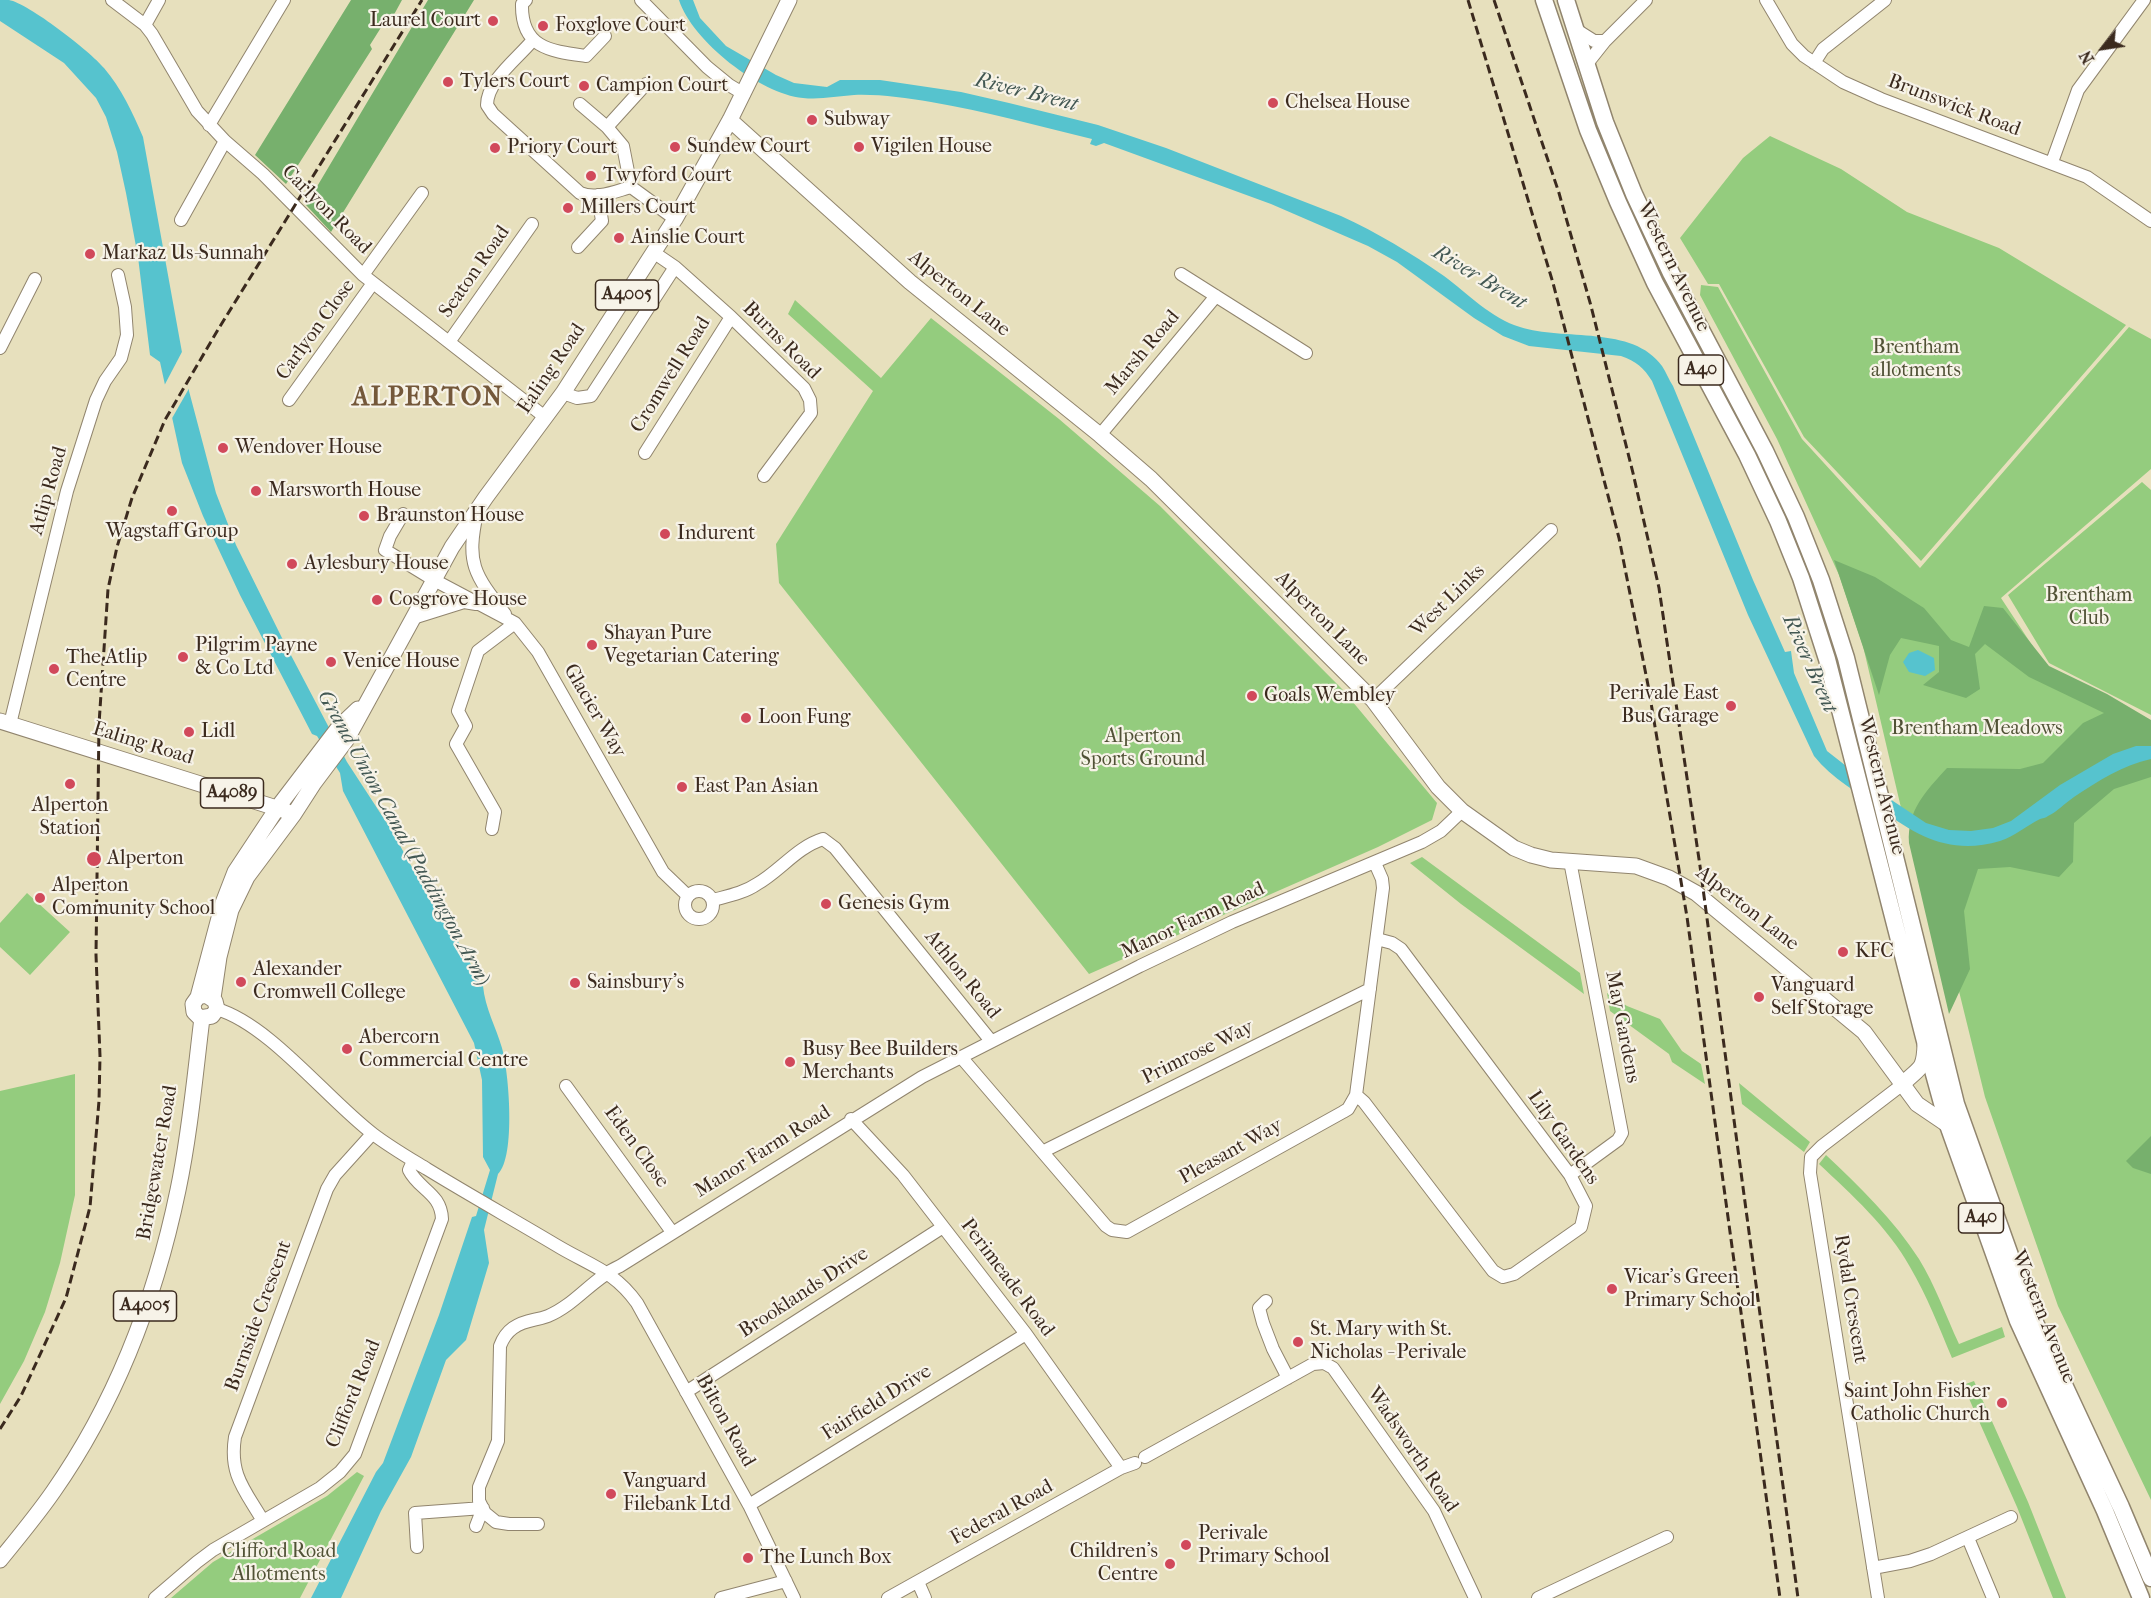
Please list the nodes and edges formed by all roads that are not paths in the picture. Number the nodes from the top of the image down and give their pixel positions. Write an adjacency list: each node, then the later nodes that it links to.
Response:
1 (112, 0): 13 (street, Carlyon Road)
2 (159, 0): 13 (street)
3 (284, 0): 24 (street)
4 (526, 0): 16 (street)
5 (641, 0): 21 (street)
6 (1566, 0): 14 (highway, Western Avenue / A40)
7 (1646, 0): 17 (street)
8 (1766, 0): 18 (street, Brunswick Road)
9 (1885, 0): 18 (street)
10 (2144, 0): 27 (street)
11 (1544, 1): 77 (highway, Western Avenue / A40)
12 (787, 2): 21 (main road, Ealing Road / A4005)
13 (145, 25): 24 (street, Carlyon Road)
14 (1575, 29): 17 (street); 19 (highway, Western Avenue / A40)
15 (605, 36): 16 (street)
16 (532, 40): 30 (street)
17 (1605, 41): 19 (street)
18 (1815, 63): 27 (street, Brunswick Road)
19 (1586, 65): 108 (highway, Western Avenue / A40)
20 (646, 84): 25 (street)
21 (746, 87): 23 (main road, Ealing Road / A4005)
22 (580, 104): 25 (street)
23 (730, 120): 31 (main road, Ealing Road / A4005); 50 (main road, Alperton Lane)
24 (209, 125): 26 (street, Carlyon Road)
25 (607, 127): 28 (street)
26 (225, 141): 32 (street); 41 (street, Carlyon Road)
27 (2052, 162): 33 (street, Brunswick Road)
28 (632, 188): 30 (street); 31 (street)
29 (422, 193): 41 (street, Carlyon Close)
30 (598, 195): 35 (street)
31 (675, 219): 36 (main road, Ealing Road / A4005)
32 (181, 220)
33 (2151, 221)
34 (532, 224): 44 (street, Seaton Road)
35 (578, 247)
36 (653, 252): 37 (street, Burns Road); 47 (main road, Ealing Road / A4005)
37 (675, 267): 43 (street, Burns Road); 47 (street)
38 (118, 274): 61 (street, Atlip Road)
39 (1181, 274): 42 (street)
40 (35, 279): 45 (street)
41 (368, 279): 44 (street, Carlyon Road); 48 (street, Carlyon Close)
42 (1216, 296): 46 (street); 50 (street, Marsh Road)
43 (731, 317): 51 (street, Cromwell Road); 52 (street, Burns Road)
44 (449, 342): 49 (street, Carlyon Road)
45 (0, 348)
46 (1306, 353)
47 (563, 393): 49 (main road, Ealing Road / A4005)
48 (289, 400)
49 (545, 417): 53 (main road, Ealing Road / A4005)
50 (1100, 435): 60 (main road, Alperton Lane)
51 (645, 453)
52 (764, 476)
53 (478, 509): 56 (main road, Ealing Road / A4005); 59 (street)
54 (403, 514): 56 (street, Glacier Way)
55 (1551, 530): 60 (street, West Links)
56 (434, 580): 57 (street, Glacier Way); 58 (main road, Ealing Road / A4005)
57 (483, 605): 58 (street); 59 (street, Glacier Way)
58 (413, 618): 62 (main road, Ealing Road / A4005)
59 (512, 621): 67 (street); 70 (street, Glacier Way)
60 (1372, 700): 65 (main road, Alperton Lane)
61 (5, 722): 64 (main road, Ealing Road / A4089)
62 (325, 759): 63 (main road, Ealing Road / A4005); 64 (main road, Ealing Road / A4005)
63 (314, 783): 64 (main road); 66 (main road, Ealing Road / A4005)
64 (278, 807): 66 (main road, A4089); 74 (main road, A4005)
65 (1461, 811): 68 (main road, Alperton Lane); 69 (street, Manor Farm Road)
66 (294, 814): 74 (main road, A4005)
67 (492, 829)
68 (1570, 861): 79 (main road, Alperton Lane); 87 (street, May Gardens)
69 (1375, 863): 72 (street); 76 (street, Manor Farm Road)
70 (688, 896): 71 (street); 71 (street)
71 (713, 900): 76 (street, Athlon Road)
72 (1377, 939): 73 (street); 87 (street, Lily Gardens)
73 (1370, 989): 81 (street); 85 (street, Primrose Way)
74 (209, 1001): 75 (main road); 75 (main road, Bridgewater Road); 84 (street)
75 (202, 1018): 106 (main road, Bridgewater Road / A4005)
76 (991, 1041): 78 (street, Manor Farm Road)
77 (1926, 1045): 79 (main road); 83 (highway, Western Avenue / A40)
78 (961, 1057): 82 (street, Manor Farm Road); 85 (street, Pleasant Way)
79 (1903, 1084): 83 (main road, Alperton Lane); 107 (street, Rydal Crescent)
80 (566, 1086): 89 (street, Eden Close)
81 (1356, 1095): 85 (street, Pleasant Way); 87 (street, Lily Gardens)
82 (851, 1119): 88 (street, Perimeade Road); 89 (street, Manor Farm Road)
83 (1948, 1125): 120 (highway, Western Avenue / A40)
84 (372, 1134): 86 (street); 100 (street, Burnside Crescent)
85 (1044, 1151)
86 (413, 1161): 90 (street); 100 (street, Clifford Road)
87 (1570, 1175)
88 (943, 1227): 92 (street, Perimeade Road); 95 (street, Brooklands Drive)
89 (672, 1232): 90 (street, Manor Farm Road)
90 (607, 1272): 95 (street, Bilton Road); 98 (street, Manor Farm Road)
91 (1266, 1301): 94 (street)
92 (1026, 1334): 96 (street, Perimeade Road); 97 (street, Fairfield Drive)
93 (1324, 1363): 94 (street, Federal Road); 116 (street, Wadsworth Road)
94 (1288, 1378): 96 (street, Federal Road)
95 (686, 1392): 97 (street, Bilton Road)
96 (1121, 1468): 110 (street, Federal Road)
97 (750, 1505): 109 (street, Bilton Road)
98 (483, 1508): 101 (street); 102 (street); 105 (street)
99 (2011, 1517): 104 (street)
100 (263, 1521): 111 (street, Clifford Road)
101 (538, 1524)
102 (476, 1526)
103 (1667, 1536): 117 (street)
104 (1968, 1538): 107 (street); 119 (street)
105 (417, 1547)
106 (0, 1560)
107 (1873, 1568): 118 (street, Rydal Crescent)
108 (2151, 1578)
109 (786, 1581): 112 (street); 113 (street, Bilton Road)
110 (918, 1582): 114 (street, Federal Road); 115 (street)
111 (155, 1598)
112 (721, 1598)
113 (794, 1598)
114 (888, 1598)
115 (925, 1598)
116 (1475, 1598)
117 (1538, 1598)
118 (1878, 1598)
119 (1993, 1598)
120 (2141, 1598)

